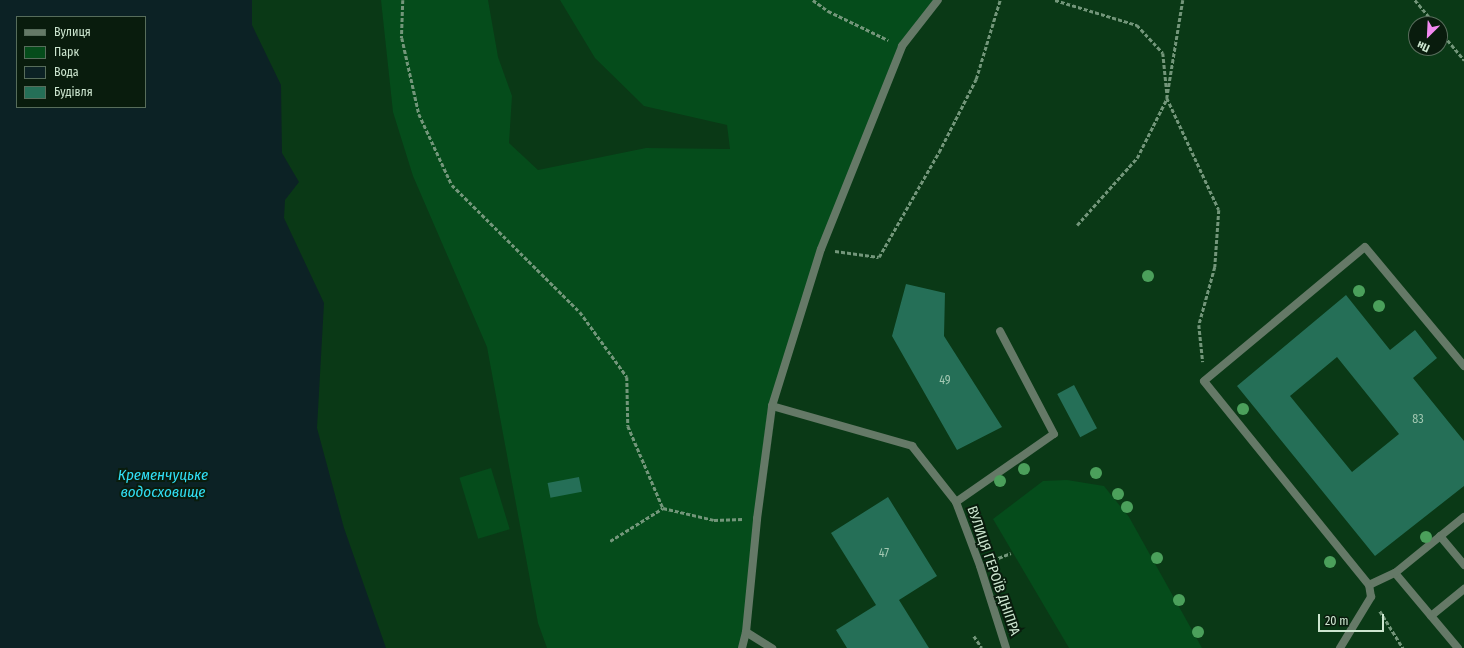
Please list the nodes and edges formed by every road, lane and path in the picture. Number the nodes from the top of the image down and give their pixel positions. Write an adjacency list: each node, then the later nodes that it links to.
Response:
1 (403, 0): 20 (path)
2 (813, 0): 10 (path)
3 (938, 0): 10 (street)
4 (1000, 0): 14 (path)
5 (1055, 0): 12 (path)
6 (1183, 0): 12 (path)
7 (1415, 0): 8 (path)
8 (1428, 16)
9 (1448, 41): 11 (path)
10 (902, 46): 14 (street)
11 (1464, 60)
12 (1167, 98): 13 (path); 17 (path)
13 (1077, 225)
14 (821, 248): 18 (street)
15 (1000, 331): 19 (street)
16 (1464, 366): 17 (street)
17 (1204, 381): 27 (street)
18 (772, 406): 19 (street, ВУЛИЦЯ ГЕРОЇВ ДНІПРА); 22 (street)
19 (956, 502): 36 (street, ВУЛИЦЯ ГЕРОЇВ ДНІПРА)
20 (663, 508): 22 (path); 24 (path)
21 (1464, 517): 23 (street)
22 (757, 519): 31 (street)
23 (1440, 536): 25 (street); 26 (street)
24 (610, 541)
25 (1464, 566)
26 (1395, 573): 27 (street); 30 (street)
27 (1369, 585): 29 (street)
28 (1464, 589): 30 (street)
29 (1371, 597): 37 (street); 38 (path)
30 (1431, 616): 39 (street)
31 (746, 632): 33 (street); 34 (street)
32 (974, 636): 35 (path)
33 (742, 648)
34 (772, 648)
35 (982, 648)
36 (1006, 648)
37 (1340, 648)
38 (1403, 648)
39 (1458, 648)

